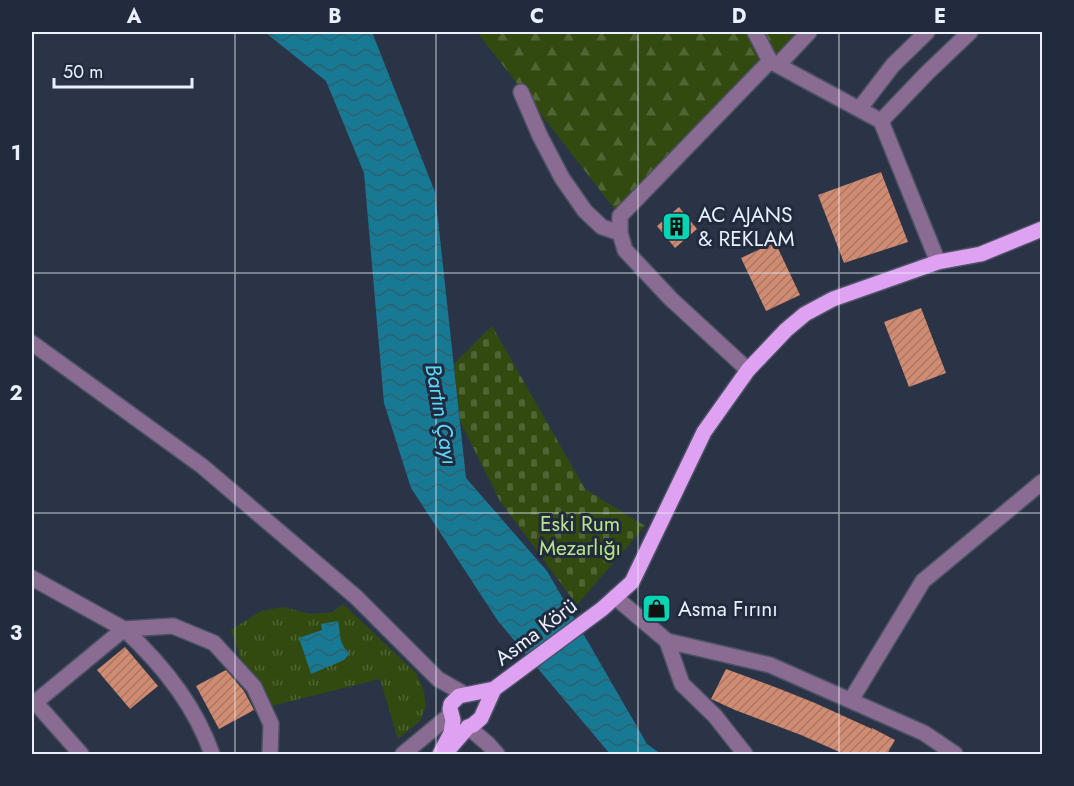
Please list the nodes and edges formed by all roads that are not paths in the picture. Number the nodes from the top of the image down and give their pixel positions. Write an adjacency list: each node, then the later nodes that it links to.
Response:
1 (755, 32): 5 (street)
2 (809, 32): 5 (street)
3 (927, 32): 7 (street)
4 (970, 32): 8 (street)
5 (774, 63): 7 (street); 10 (street)
6 (521, 92): 10 (street)
7 (860, 108): 8 (street)
8 (881, 121): 11 (street)
9 (1042, 229): 11 (main road, Asma Körü)
10 (620, 233): 13 (street)
11 (938, 262): 13 (main road, Asma Körü)
12 (32, 344): 19 (street)
13 (748, 370): 16 (main road, Asma Körü)
14 (1042, 482): 22 (street)
15 (32, 578): 17 (street)
16 (615, 597): 18 (street); 20 (main road, Asma Körü)
17 (124, 629): 23 (street); 28 (street); 29 (street)
18 (667, 641): 22 (street); 32 (street)
19 (438, 679): 21 (street); 24 (street)
20 (494, 689): 21 (main road); 25 (main road)
21 (467, 694): 24 (main road); 25 (main road)
22 (851, 700): 33 (street)
23 (33, 704): 27 (street)
24 (451, 715): 25 (main road); 30 (street); 31 (main road)
25 (477, 720): 26 (street); 31 (main road)
26 (492, 749)
27 (81, 754)
28 (212, 754)
29 (270, 754)
30 (404, 754)
31 (442, 754)
32 (745, 754)
33 (955, 754)

